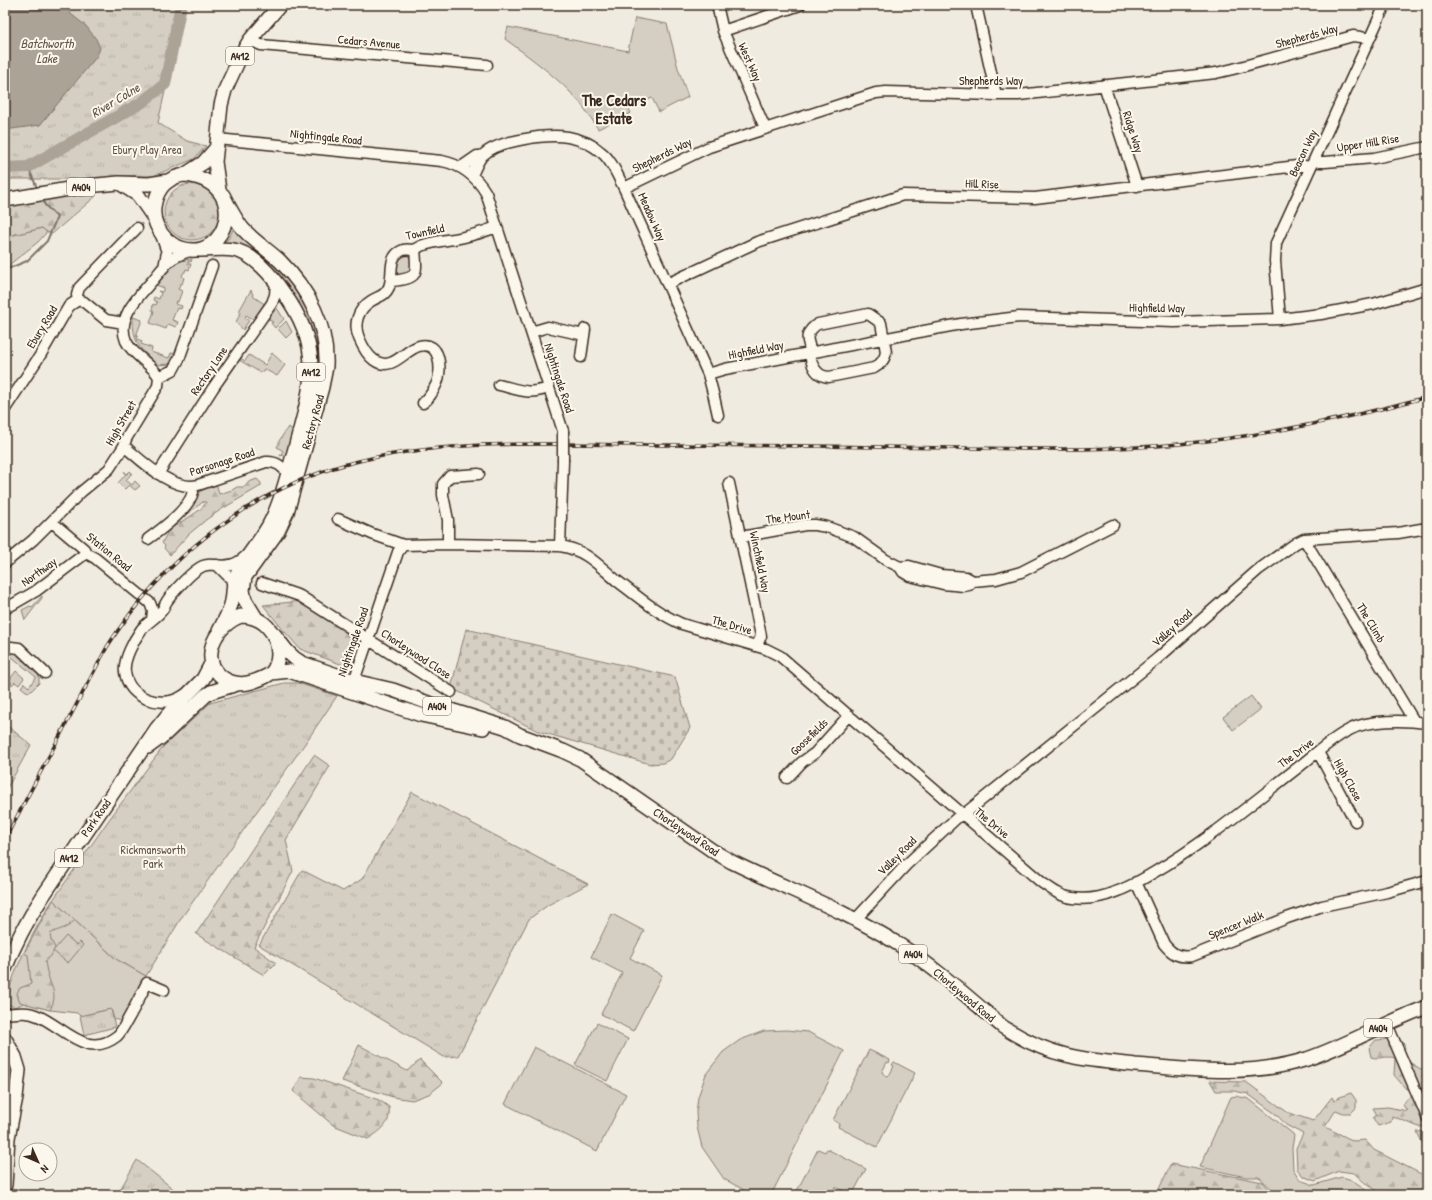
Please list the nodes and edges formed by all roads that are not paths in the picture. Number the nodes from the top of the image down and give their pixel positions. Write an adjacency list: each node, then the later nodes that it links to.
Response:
1 (280, 5): 7 (main road, A412)
2 (717, 5): 6 (street, West Way)
3 (800, 5): 6 (street)
4 (976, 5): 11 (street)
5 (1385, 5): 8 (street, Beacon Way)
6 (723, 31): 12 (street, West Way)
7 (250, 40): 9 (street, Cedars Avenue); 13 (main road, A412)
8 (1369, 40): 10 (street, Shepherds Way); 16 (street, Beacon Way)
9 (486, 65)
10 (1104, 85): 11 (street, Shepherds Way); 22 (street, Ridge Way)
11 (996, 95): 12 (street, Shepherds Way)
12 (765, 128): 23 (street, Shepherds Way)
13 (217, 143): 17 (street, Nightingale Road); 18 (main road); 24 (main road, A412)
14 (1427, 147): 16 (street, Upper Hill Rise)
15 (482, 156): 17 (street, Meadow Way); 19 (street); 23 (street, Meadow Way)
16 (1312, 164): 22 (street, Hill Rise); 38 (street, Beacon Way)
17 (461, 167): 19 (street, Nightingale Road)
18 (184, 175): 20 (main road); 24 (main road)
19 (472, 175): 27 (street, Nightingale Road)
20 (168, 181): 21 (main road, A404); 26 (main road)
21 (119, 183): 25 (main road, A404); 26 (main road)
22 (1137, 186): 35 (street, Hill Rise)
23 (624, 188): 35 (street, Meadow Way)
24 (221, 192): 30 (main road); 75 (main road, Rectory Road / A412)
25 (5, 200)
26 (157, 225): 30 (main road); 32 (street)
27 (497, 227): 29 (street, Townfield); 40 (street, Nightingale Road)
28 (136, 228): 37 (street, Ebury Road)
29 (415, 249): 33 (street, Townfield); 33 (street)
30 (196, 250): 32 (street); 34 (main road, Rectory Road / A412)
31 (212, 266): 45 (street)
32 (164, 267): 39 (street)
33 (392, 281): 48 (street)
34 (276, 282): 52 (main road, Rectory Road / A412); 53 (street, Rectory Lane)
35 (668, 284): 44 (street, Meadow Way)
36 (1427, 288): 38 (street, Highfield Way)
37 (78, 300): 39 (street); 49 (street, Ebury Road)
38 (1280, 319): 41 (street, Highfield Way)
39 (124, 324): 45 (street)
40 (531, 332): 43 (street); 47 (street, Nightingale Road)
41 (884, 338): 42 (street, Highfield Way); 42 (street); 42 (street)
42 (809, 353): 44 (street, Highfield Way)
43 (581, 357)
44 (708, 374): 50 (street, Meadow Way)
45 (159, 378): 51 (street, High Street)
46 (499, 385): 47 (street)
47 (550, 388): 66 (street, Nightingale Road, bridge)
48 (423, 403)
49 (5, 408)
50 (718, 415)
51 (124, 446): 53 (street, Parsonage Road); 58 (street, High Street)
52 (288, 473): 56 (street, Parsonage Road); 67 (main road, Rectory Road / A412)
53 (158, 474): 56 (street, Parsonage Road)
54 (479, 474): 64 (street)
55 (729, 483): 62 (street, Winchfield Way)
56 (190, 487): 61 (street)
57 (338, 519): 65 (street)
58 (52, 522): 68 (street, Station Road); 69 (street, High Street)
59 (1113, 525): 62 (street, The Mount)
60 (1427, 528): 63 (street, Valley Road)
61 (148, 538)
62 (741, 538): 79 (street, Winchfield Way)
63 (1304, 539): 89 (street, The Climb); 94 (street, Valley Road)
64 (448, 544): 65 (street); 66 (street)
65 (403, 545): 78 (street, Nightingale Road)
66 (560, 546): 79 (street, The Drive)
67 (254, 548): 70 (street); 72 (main road, Rectory Road / A412)
68 (86, 553): 73 (street, Northway); 74 (street, Station Road)
69 (5, 563)
70 (217, 565): 72 (street); 74 (street)
71 (262, 583): 78 (street, Chorleywood Close)
72 (233, 586): 76 (main road, Rectory Road / A412)
73 (5, 609)
74 (152, 618): 84 (street)
75 (256, 618): 76 (main road); 77 (main road)
76 (219, 631): 81 (main road)
77 (275, 635): 83 (main road); 86 (main road, A404)
78 (368, 638): 86 (street, Nightingale Road); 87 (street, Chorleywood Close)
79 (757, 646): 88 (street, The Drive)
80 (6, 649): 82 (street)
81 (212, 662): 84 (main road, Park Road / A412); 85 (main road)
82 (46, 673)
83 (271, 673): 85 (main road); 86 (main road, A404)
84 (198, 683): 91 (main road, Park Road / A412)
85 (236, 684): 91 (main road, Park Road / A412)
86 (352, 686): 98 (main road, Chorleywood Road / A404)
87 (451, 692)
88 (849, 715): 93 (street, Goosefields); 94 (street, The Drive)
89 (1414, 721): 90 (street, The Drive); 92 (street, The Drive)
90 (1427, 723)
91 (142, 751): 99 (main road, Park Road / A412)
92 (1318, 752): 95 (street, High Close); 97 (street, The Drive)
93 (787, 778)
94 (962, 814): 97 (street, The Drive); 98 (street, Valley Road)
95 (1355, 821)
96 (1427, 881): 97 (street, Spencer Walk)
97 (1136, 882)
98 (855, 920): 103 (main road, Chorleywood Road / A404)
99 (5, 969)
100 (164, 990): 102 (street)
101 (1427, 1007): 103 (main road, Chorleywood Road / A404)
102 (5, 1014)
103 (1387, 1024): 105 (street)
104 (5, 1039): 107 (main road)
105 (1423, 1098): 106 (street)
106 (1427, 1117)
107 (5, 1185)

